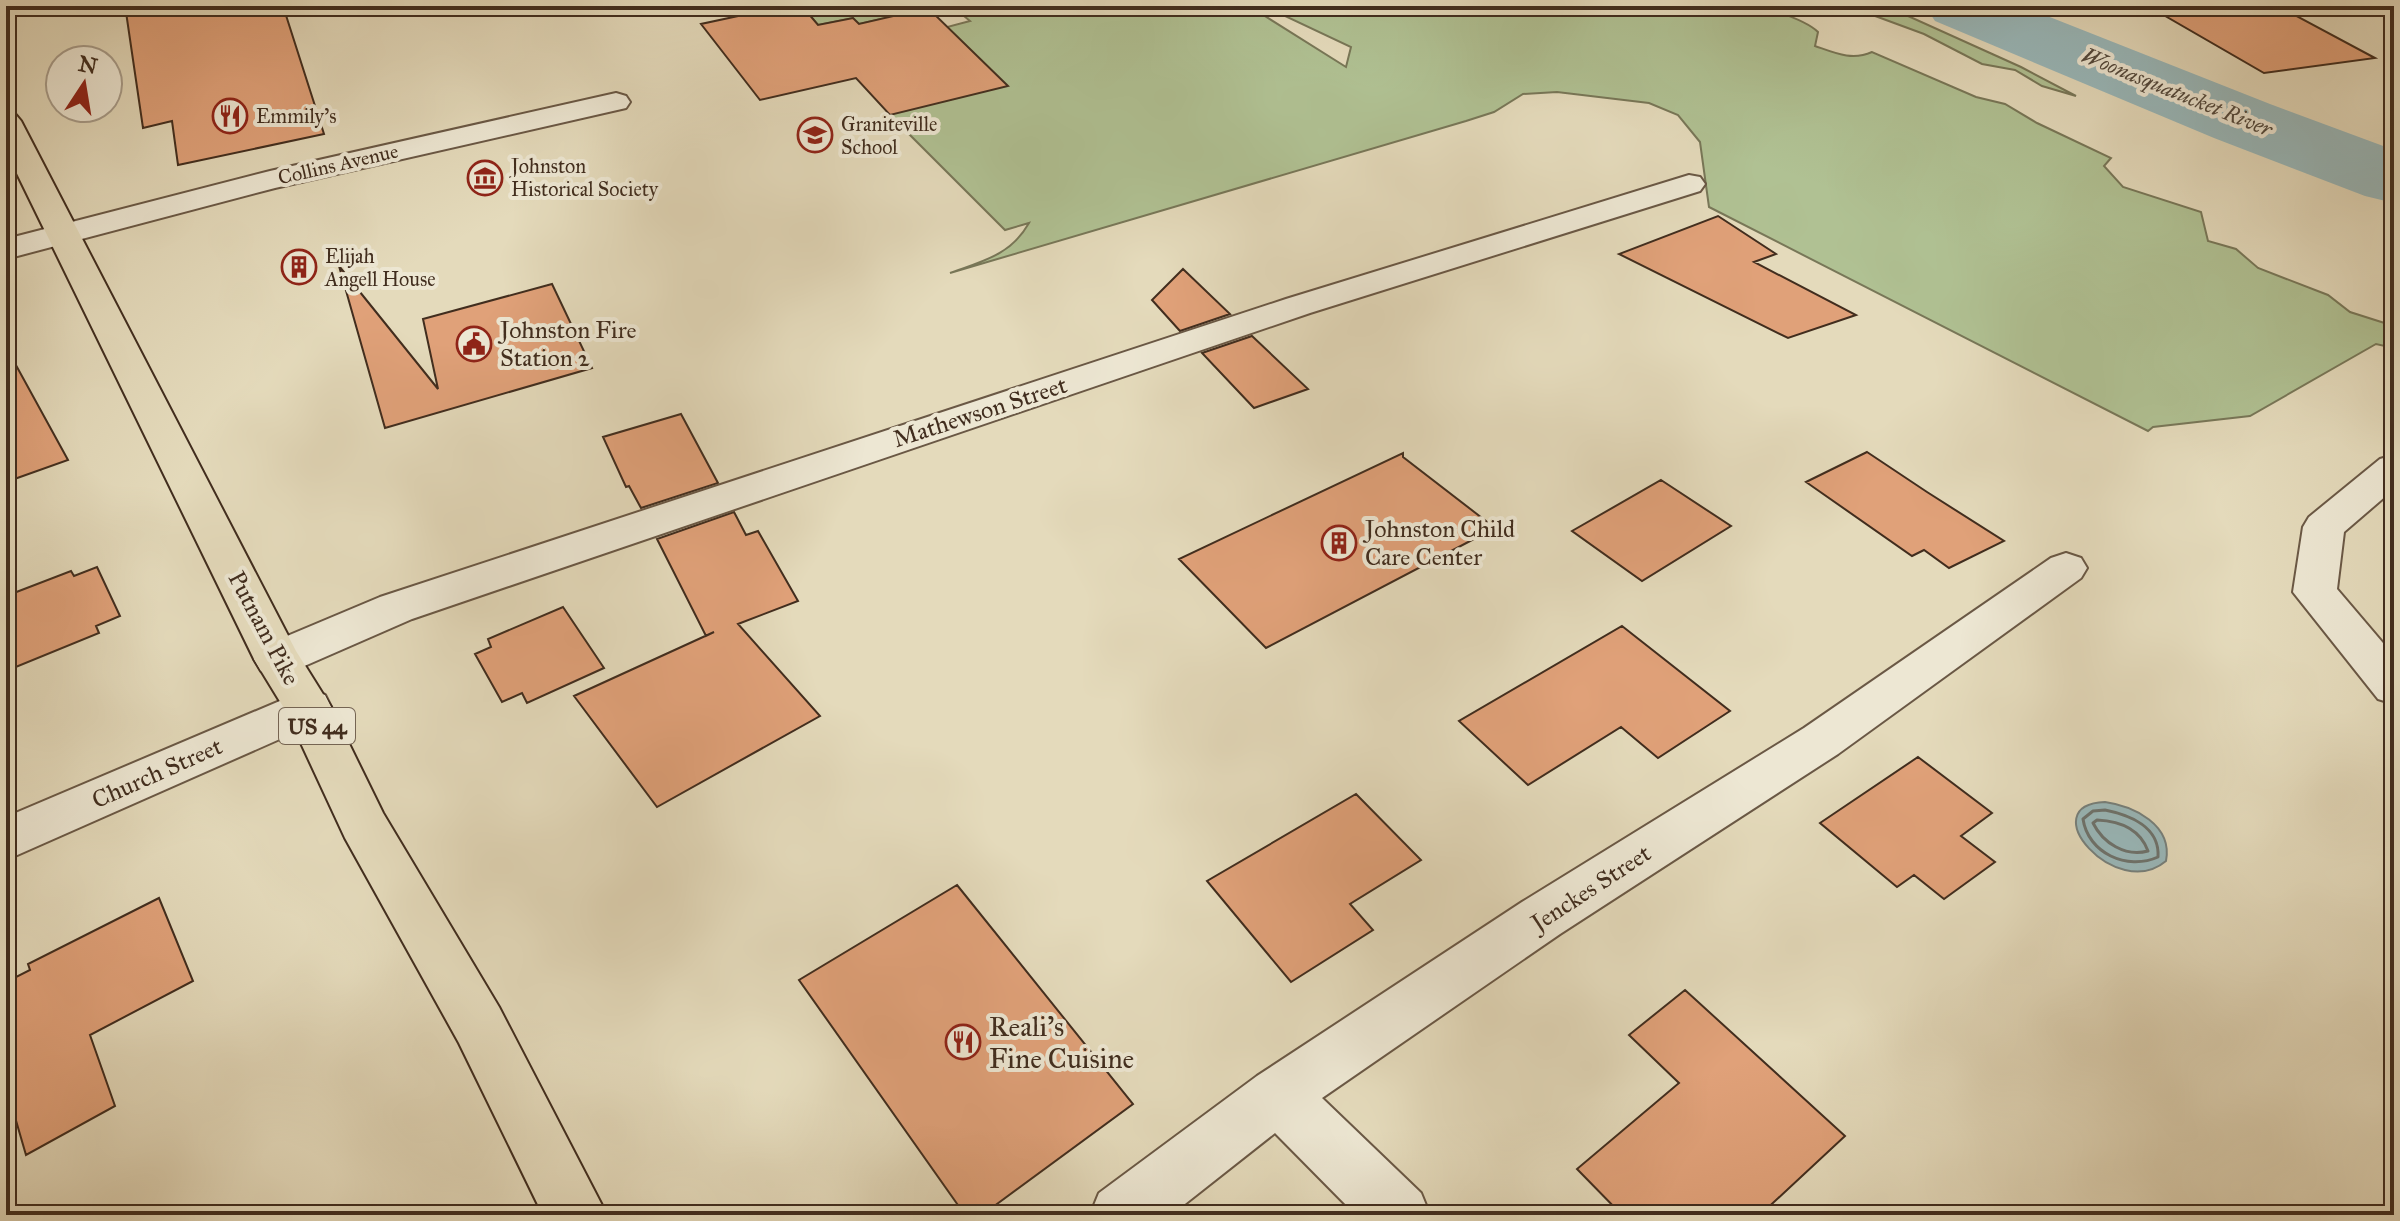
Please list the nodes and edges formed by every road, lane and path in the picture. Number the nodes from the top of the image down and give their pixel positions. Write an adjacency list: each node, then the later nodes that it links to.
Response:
1 (616, 102): 4 (street, Collins Avenue)
2 (6, 121): 4 (main road, Putnam Pike / US 44)
3 (1689, 184): 8 (street, Mathewson Street)
4 (63, 234): 5 (street, Collins Avenue); 8 (main road, Putnam Pike / US 44)
5 (6, 249)
6 (2394, 468): 9 (street)
7 (2066, 568): 12 (street, Jenckes Street)
8 (277, 659): 10 (main road, Putnam Pike / US 44)
9 (2394, 687)
10 (308, 707): 11 (street, Church Street); 13 (main road, Putnam Pike / US 44)
11 (6, 839)
12 (1278, 1095): 14 (street, Jenckes Street); 15 (street)
13 (576, 1215)
14 (1121, 1215)
15 (1399, 1215)

